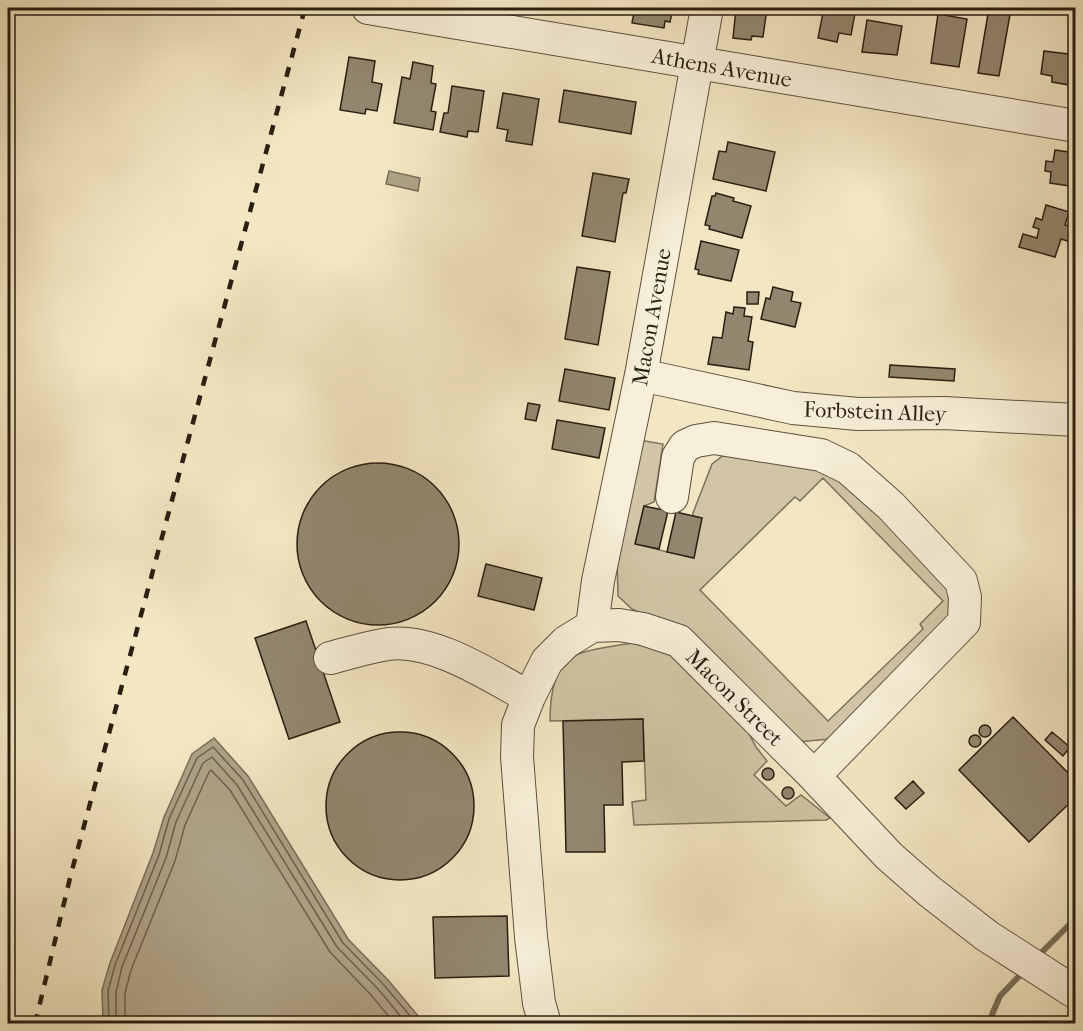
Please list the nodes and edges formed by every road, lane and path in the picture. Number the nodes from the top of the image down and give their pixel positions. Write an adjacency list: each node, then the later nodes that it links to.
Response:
1 (368, 8): 3 (street, Athens Avenue)
2 (707, 8): 3 (street, Macon Avenue)
3 (697, 63): 4 (street, Athens Avenue); 5 (street, Macon Avenue)
4 (1076, 126)
5 (641, 375): 6 (street, Forbstein Alley); 8 (street, Macon Avenue)
6 (1076, 420)
7 (672, 497): 11 (street)
8 (592, 626): 10 (street); 11 (street, Macon Street)
9 (330, 658): 10 (street)
10 (529, 697): 13 (street)
11 (814, 776): 12 (street, Macon Street)
12 (1076, 993)
13 (544, 1023)

